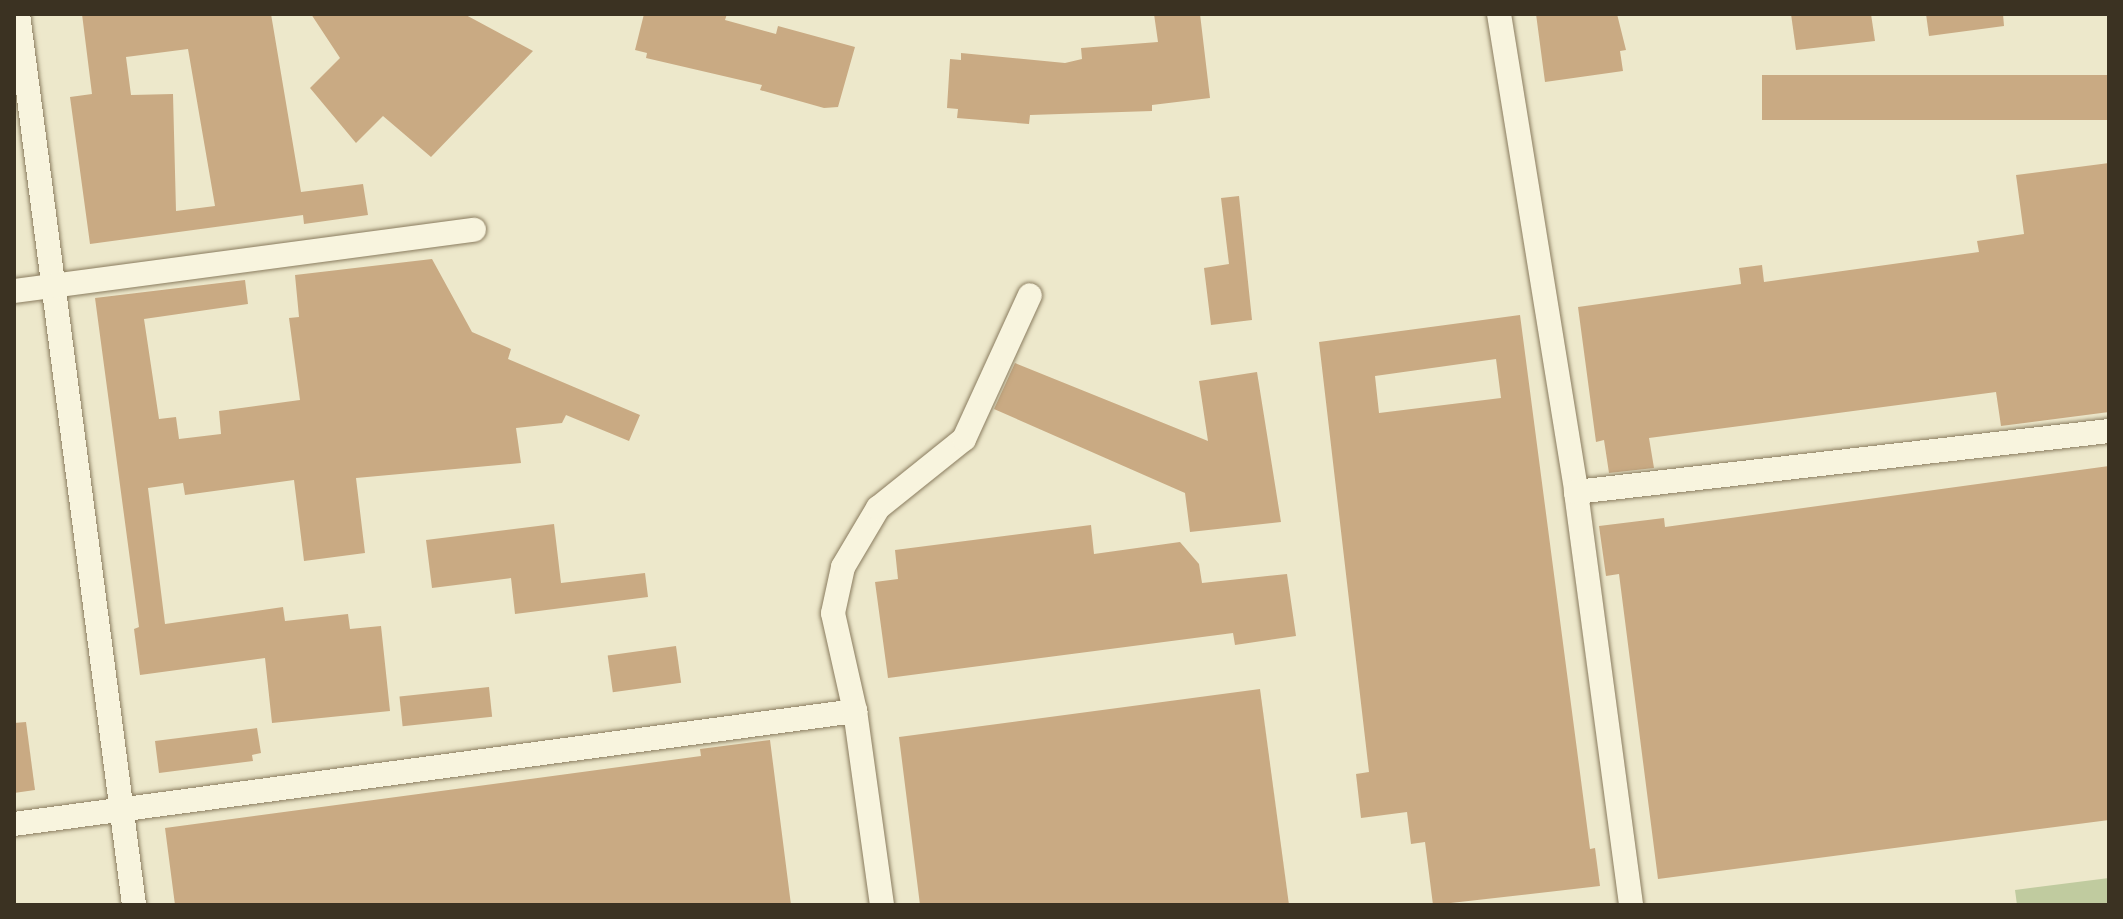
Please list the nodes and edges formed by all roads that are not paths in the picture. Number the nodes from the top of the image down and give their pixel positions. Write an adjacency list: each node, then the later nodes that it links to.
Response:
1 (18, 14): 4 (street)
2 (1499, 14): 8 (street)
3 (474, 230): 4 (street)
4 (53, 286): 5 (street); 10 (street)
5 (14, 291)
6 (1030, 295): 9 (street)
7 (2109, 431): 8 (street)
8 (1576, 492): 14 (street)
9 (855, 711): 10 (street); 13 (street)
10 (121, 810): 11 (street); 12 (street)
11 (14, 824)
12 (134, 905)
13 (882, 905)
14 (1631, 905)

